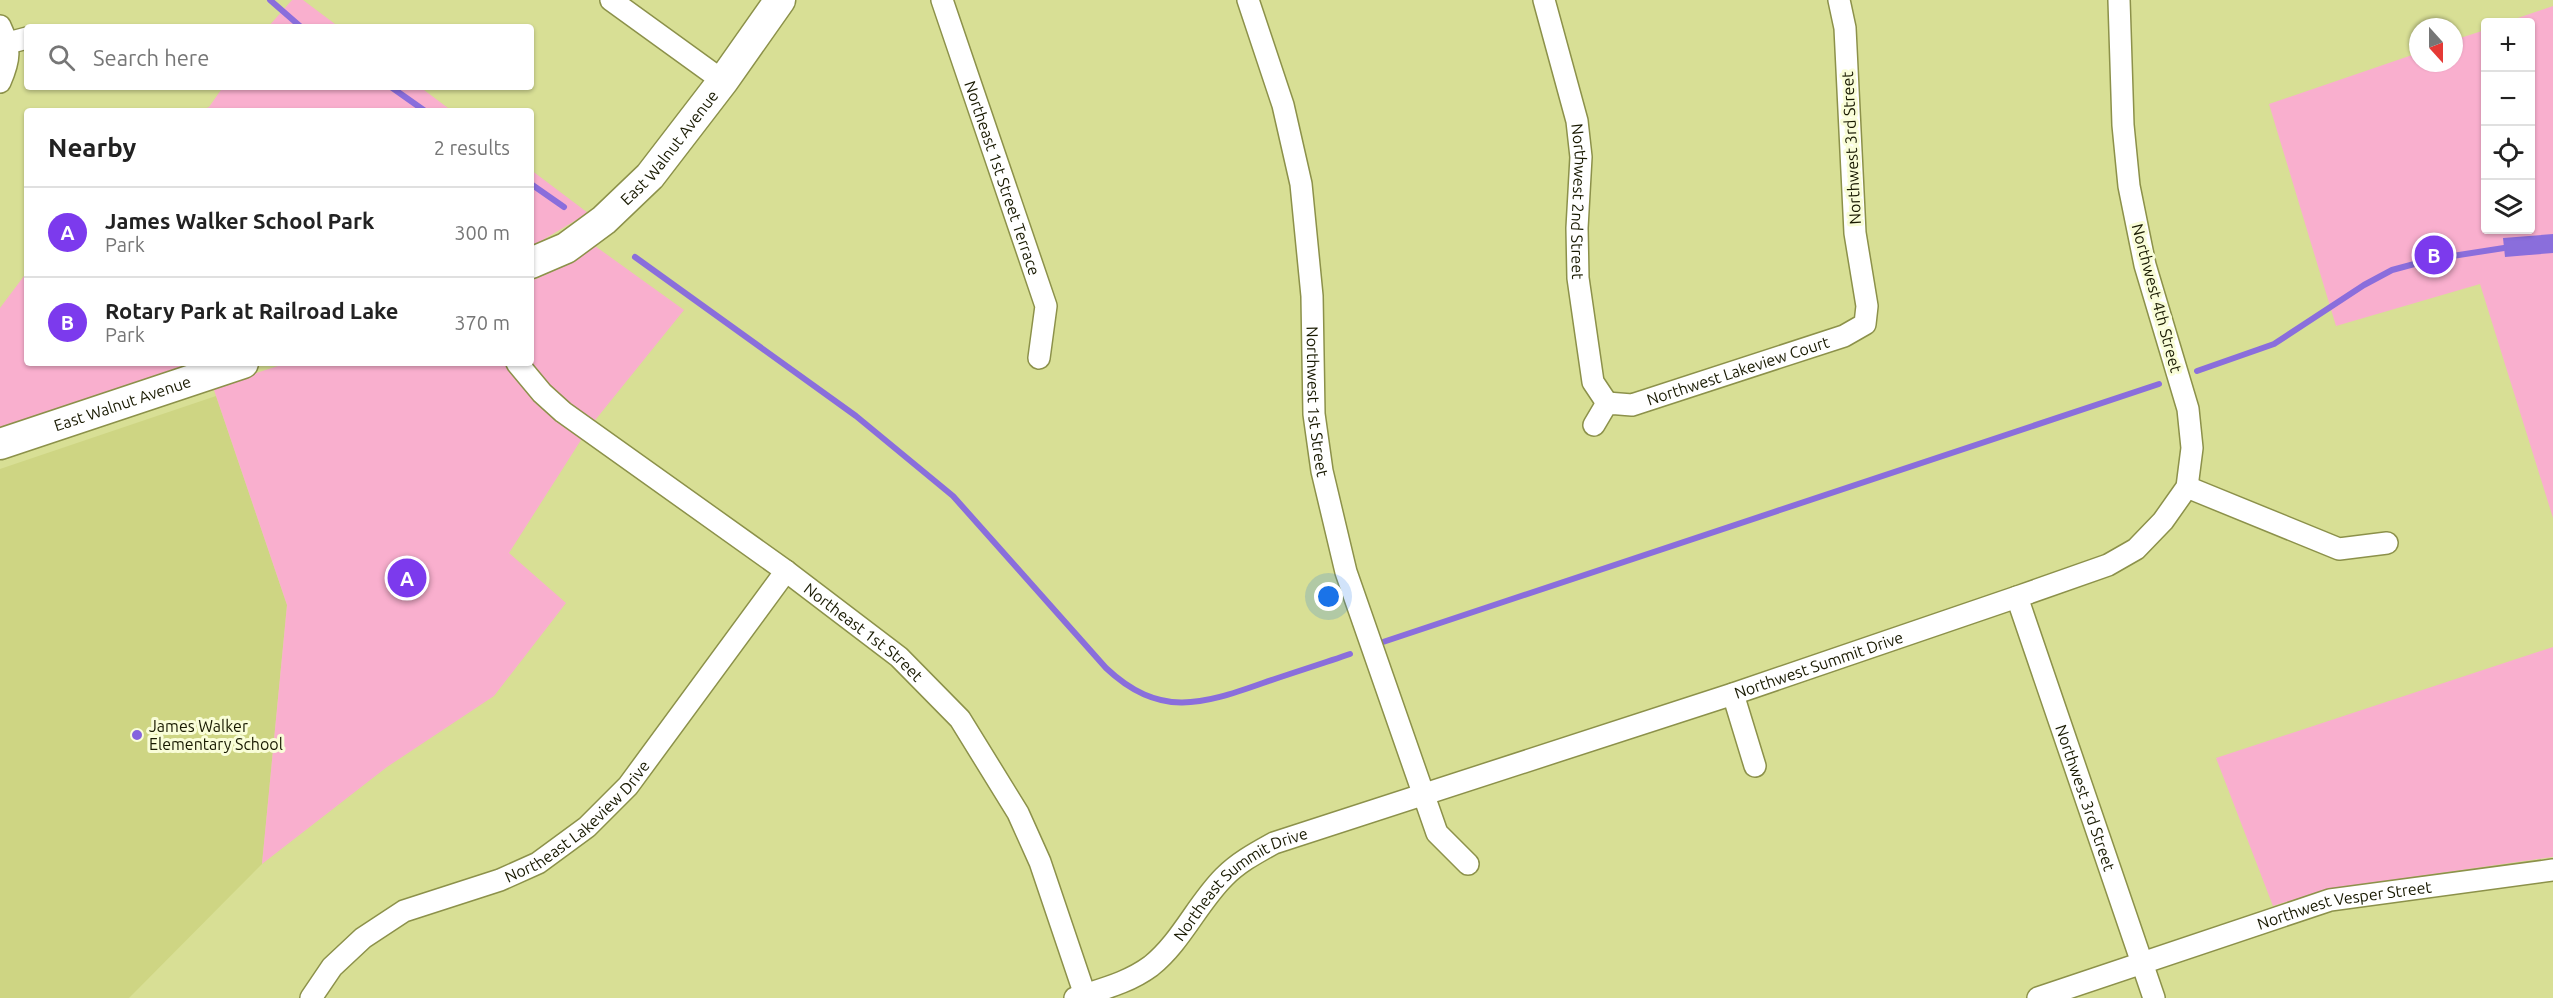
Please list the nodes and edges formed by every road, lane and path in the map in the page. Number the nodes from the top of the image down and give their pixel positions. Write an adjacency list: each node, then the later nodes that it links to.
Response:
1 (611, 0): 9 (street)
2 (780, 0): 9 (street, East Walnut Avenue)
3 (942, 0): 13 (street, Northeast 1st Street Terrace)
4 (1248, 0): 25 (street, Northwest 1st Street)
5 (1544, 0): 16 (street, Northwest 2nd Street)
6 (1839, 0): 12 (street, Northwest 3rd Street)
7 (2119, 0): 19 (street, Northwest 4th Street)
8 (12, 36): 10 (street)
9 (723, 81): 11 (street, East Walnut Avenue)
10 (0, 82)
11 (534, 262)
12 (1865, 297): 16 (street, Northwest Lakeview Court)
13 (1039, 358)
14 (234, 366): 18 (street, East Walnut Avenue)
15 (520, 366): 21 (street, Northeast 1st Street)
16 (1607, 402): 17 (street)
17 (1594, 425)
18 (0, 444)
19 (2187, 486): 20 (street); 22 (street, Northwest Summit Drive)
20 (2387, 543)
21 (786, 572): 29 (street, Northeast 1st Street); 30 (street, Northeast Lakeview Drive)
22 (2017, 597): 23 (street, Northwest Summit Drive); 28 (street, Northwest 3rd Street)
23 (1733, 694): 24 (street); 25 (street, Northwest Summit Drive)
24 (1755, 766)
25 (1423, 795): 26 (street, Northwest 1st Street); 29 (street, Northeast Summit Drive)
26 (1468, 864)
27 (2553, 870): 28 (street, Northwest Vesper Street)
28 (2143, 963): 31 (street, Northwest Vesper Street); 32 (street, Northwest 3rd Street)
29 (1082, 997)
30 (311, 998)
31 (2038, 998)
32 (2154, 998)

